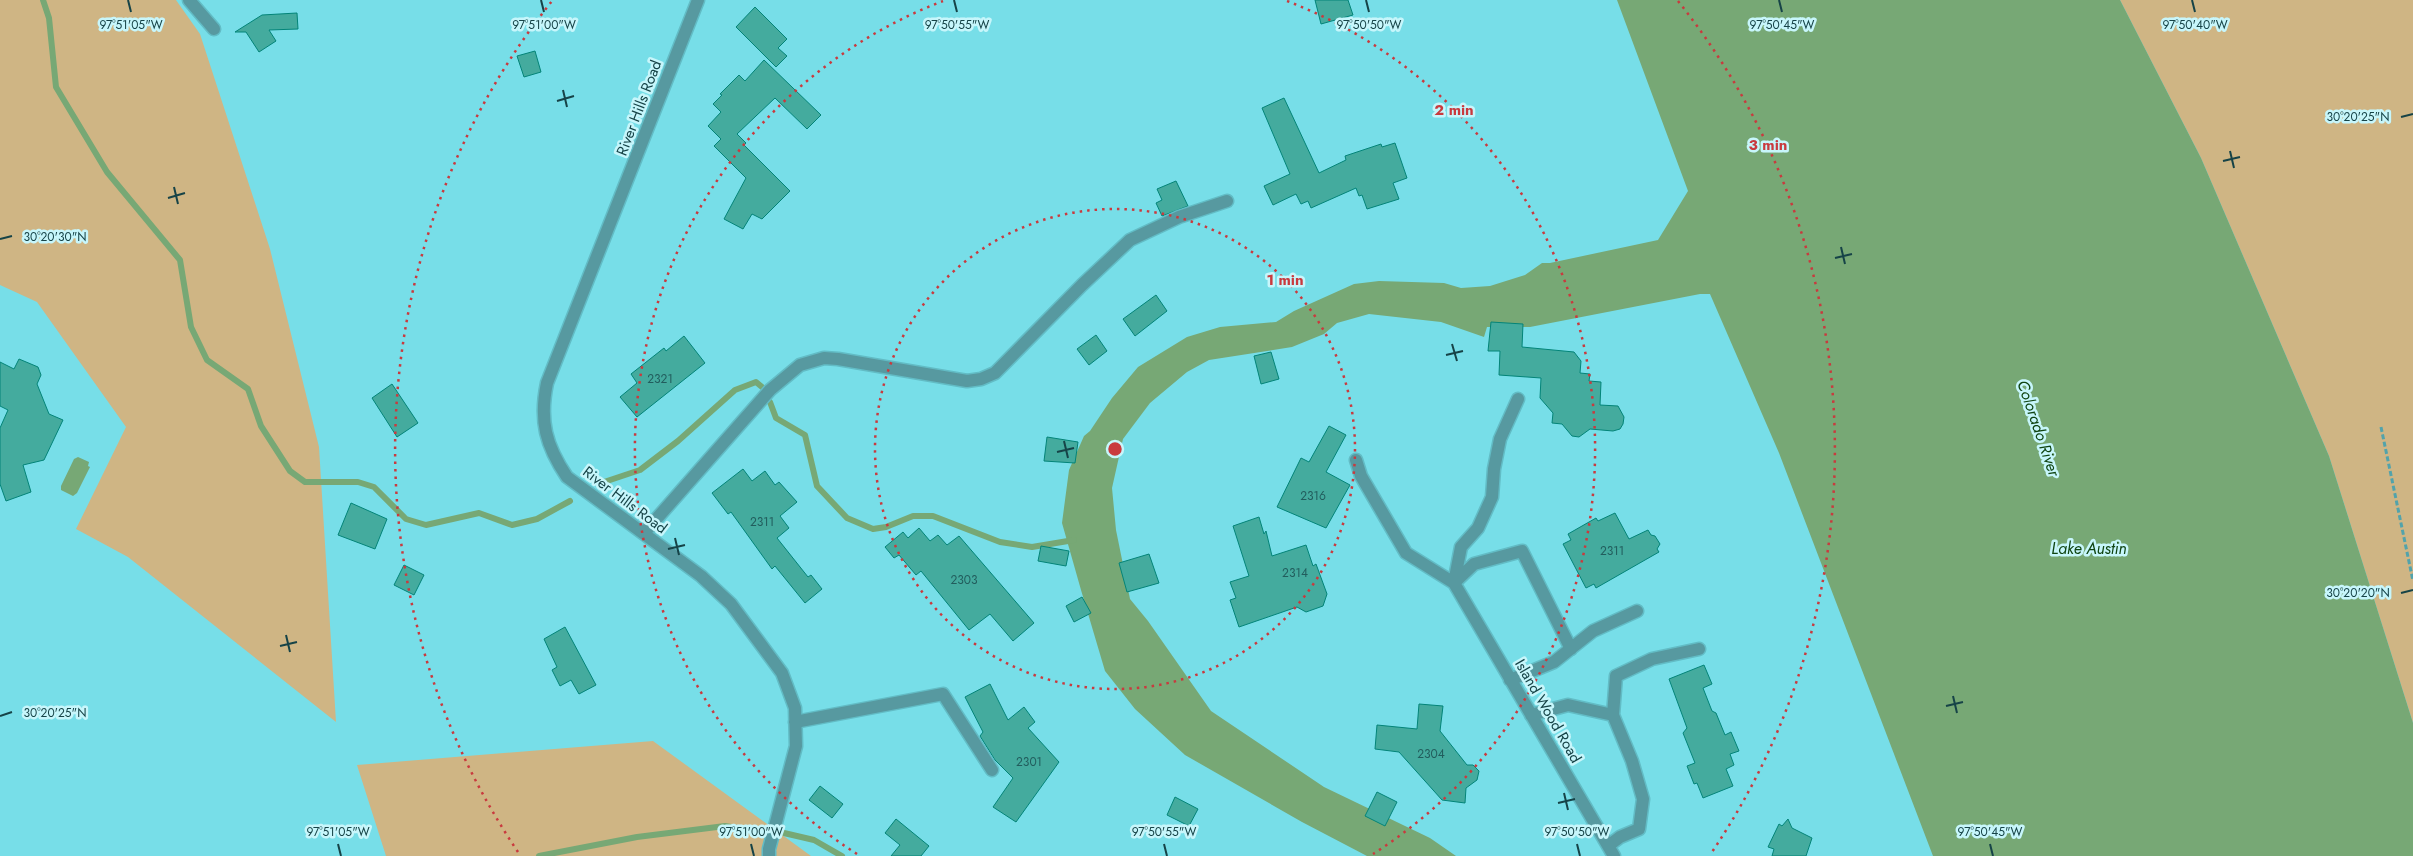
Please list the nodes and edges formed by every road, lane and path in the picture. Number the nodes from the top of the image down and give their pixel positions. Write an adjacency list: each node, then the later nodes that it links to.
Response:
1 (189, 0): 3 (street)
2 (698, 0): 8 (street, River Hills Road)
3 (214, 29)
4 (1227, 201): 8 (street)
5 (1518, 399): 10 (street)
6 (2381, 427): 9 (path)
7 (1356, 460): 10 (street)
8 (644, 533): 17 (street, River Hills Road)
9 (2413, 581)
10 (1454, 583): 12 (street); 14 (street, Island Wood Road)
11 (1637, 611): 12 (street)
12 (1571, 649): 14 (street)
13 (1699, 649): 15 (street)
14 (1510, 680): 16 (street, Island Wood Road)
15 (1613, 715): 16 (street); 19 (street)
16 (1532, 716): 19 (street, Island Wood Road)
17 (795, 722): 18 (street); 20 (street, River Hills Road)
18 (992, 770)
19 (1611, 851)
20 (769, 856)

